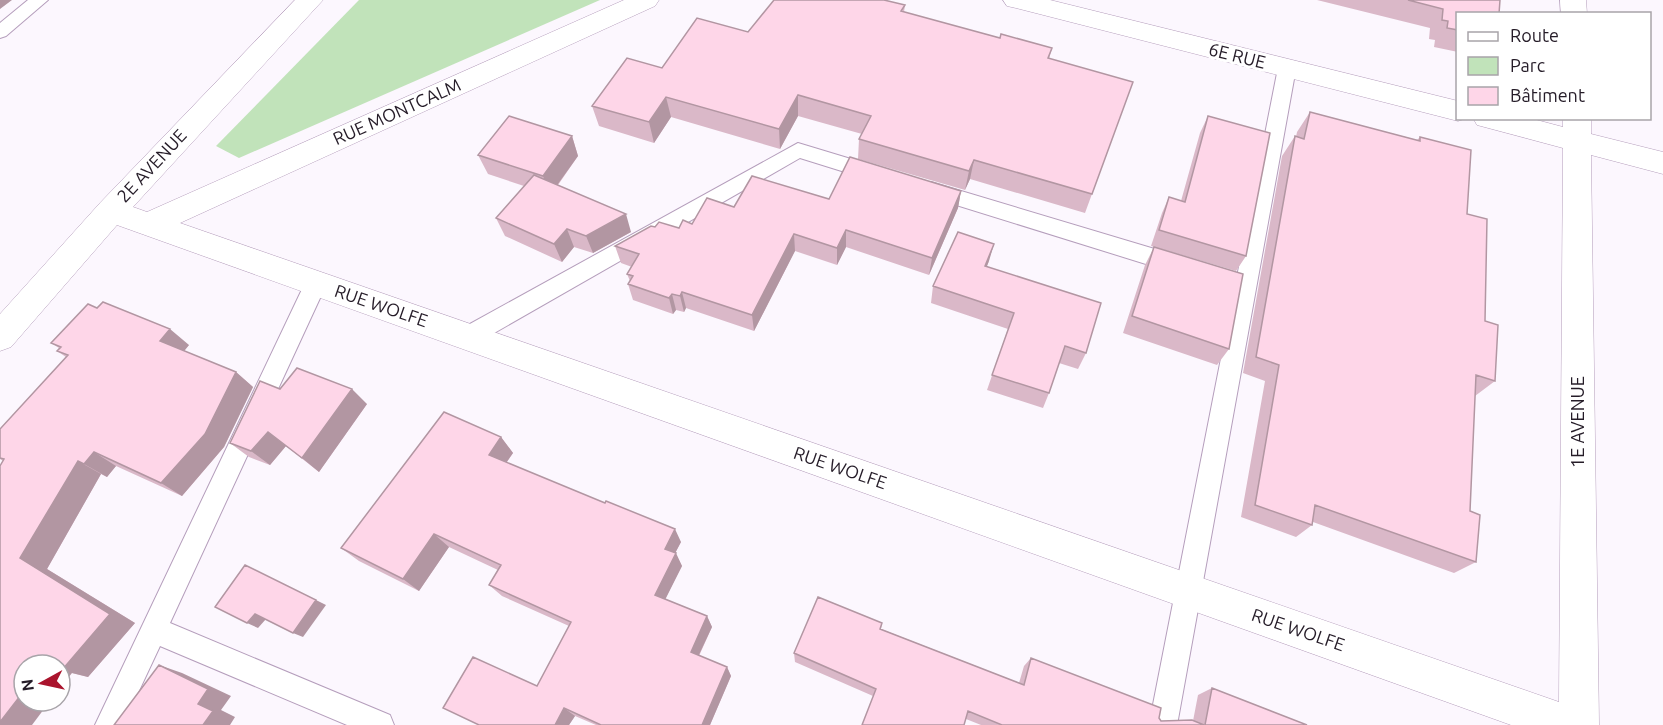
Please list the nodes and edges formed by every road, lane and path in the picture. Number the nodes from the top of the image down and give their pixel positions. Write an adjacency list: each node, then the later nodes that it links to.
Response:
1 (39, 0): 5 (lane)
2 (310, 0): 11 (street, 2E AVENUE)
3 (646, 0): 12 (street, RUE MONTCALM)
4 (1016, 0): 6 (street, 6E RUE)
5 (0, 32)
6 (1287, 68): 7 (street, 6E RUE); 16 (lane)
7 (1456, 110)
8 (1502, 120): 9 (street)
9 (1577, 130): 10 (street); 25 (street, 1E AVENUE)
10 (1663, 163)
11 (111, 211): 12 (street, RUE WOLFE); 17 (street, 2E AVENUE)
12 (149, 224): 15 (street, RUE WOLFE)
13 (1200, 271): 18 (lane)
14 (1223, 278): 16 (lane)
15 (316, 283): 18 (street, RUE WOLFE); 20 (lane)
16 (1246, 285): 19 (lane)
17 (0, 337)
18 (467, 337): 19 (street, RUE WOLFE)
19 (1188, 591): 23 (lane); 24 (street, RUE WOLFE)
20 (154, 630): 21 (lane); 22 (lane)
21 (109, 725)
22 (380, 725)
23 (1163, 725)
24 (1568, 725)
25 (1580, 725)

